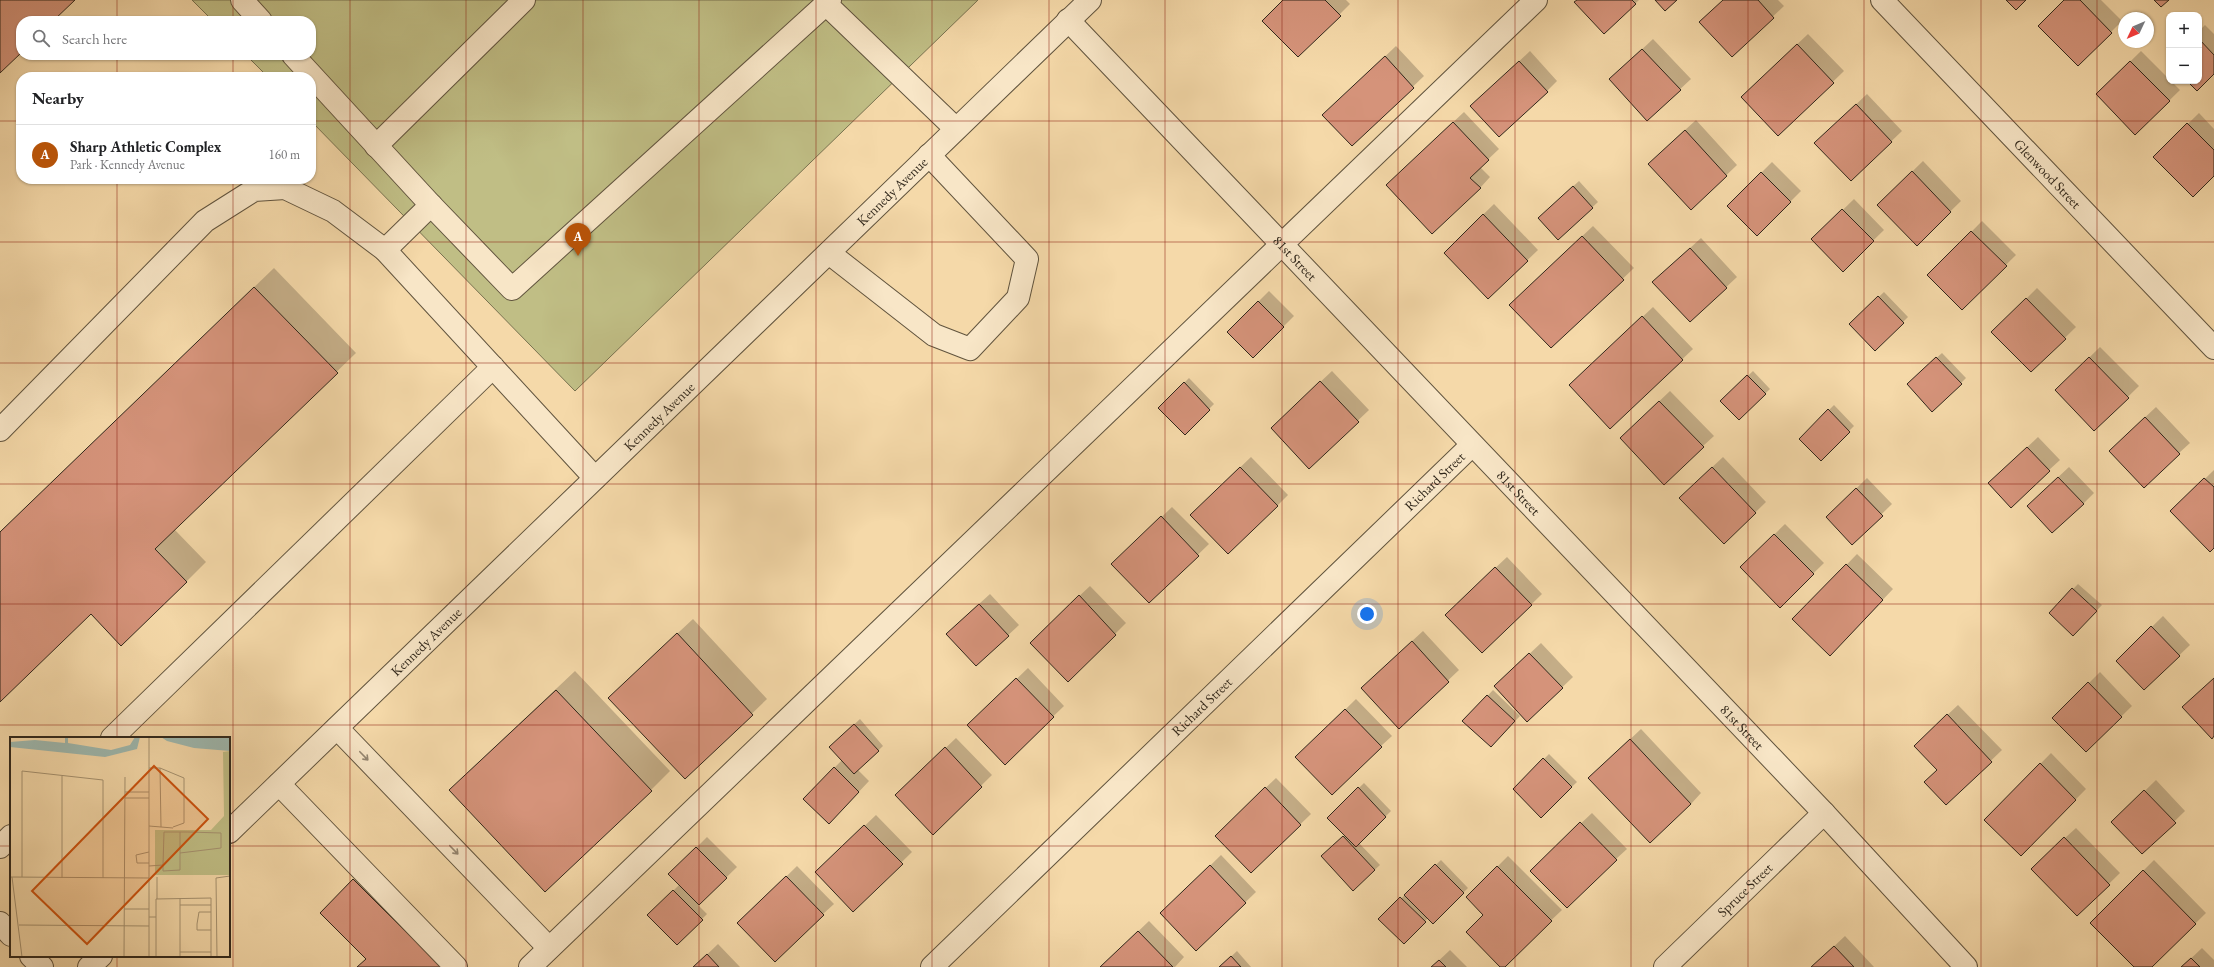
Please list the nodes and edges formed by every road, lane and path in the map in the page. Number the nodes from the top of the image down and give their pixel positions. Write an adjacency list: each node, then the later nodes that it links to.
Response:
1 (242, 0): 7 (street)
2 (524, 0): 13 (street)
3 (1090, 0): 8 (street, Kennedy Avenue)
4 (1536, 0): 16 (street)
5 (1882, 0): 19 (street, Glenwood Street)
6 (828, 2): 12 (street); 15 (street)
7 (256, 16)
8 (1068, 20): 12 (street, Kennedy Avenue); 16 (street, 81st Street)
9 (298, 60): 10 (street)
10 (309, 72)
11 (316, 80): 13 (street)
12 (956, 129): 14 (street, Kennedy Avenue)
13 (376, 146): 15 (street)
14 (929, 155): 18 (street, Kennedy Avenue); 18 (street)
15 (431, 205): 17 (street)
16 (1282, 245): 22 (street, 81st Street); 33 (street)
17 (385, 250): 20 (street); 21 (street)
18 (829, 253): 23 (street, Kennedy Avenue)
19 (2214, 348)
20 (493, 367): 23 (street); 25 (street)
21 (0, 430)
22 (1472, 445): 27 (street, 81st Street); 40 (street, Richard Street)
23 (596, 478): 24 (street, Kennedy Avenue)
24 (337, 728): 26 (street, Kennedy Avenue); 33 (street, one-way to 33)
25 (113, 737)
26 (279, 784): 28 (street, Kennedy Avenue); 38 (street)
27 (1824, 813): 41 (street, Spruce Street); 42 (street, 81st Street)
28 (230, 831)
29 (10, 837): 30 (street)
30 (0, 847)
31 (0, 923): 32 (street)
32 (10, 934)
33 (549, 948): 39 (street)
34 (32, 957): 36 (street)
35 (100, 957): 37 (street)
36 (42, 967)
37 (90, 967)
38 (456, 967)
39 (530, 967)
40 (932, 967)
41 (1665, 967)
42 (1966, 967)

